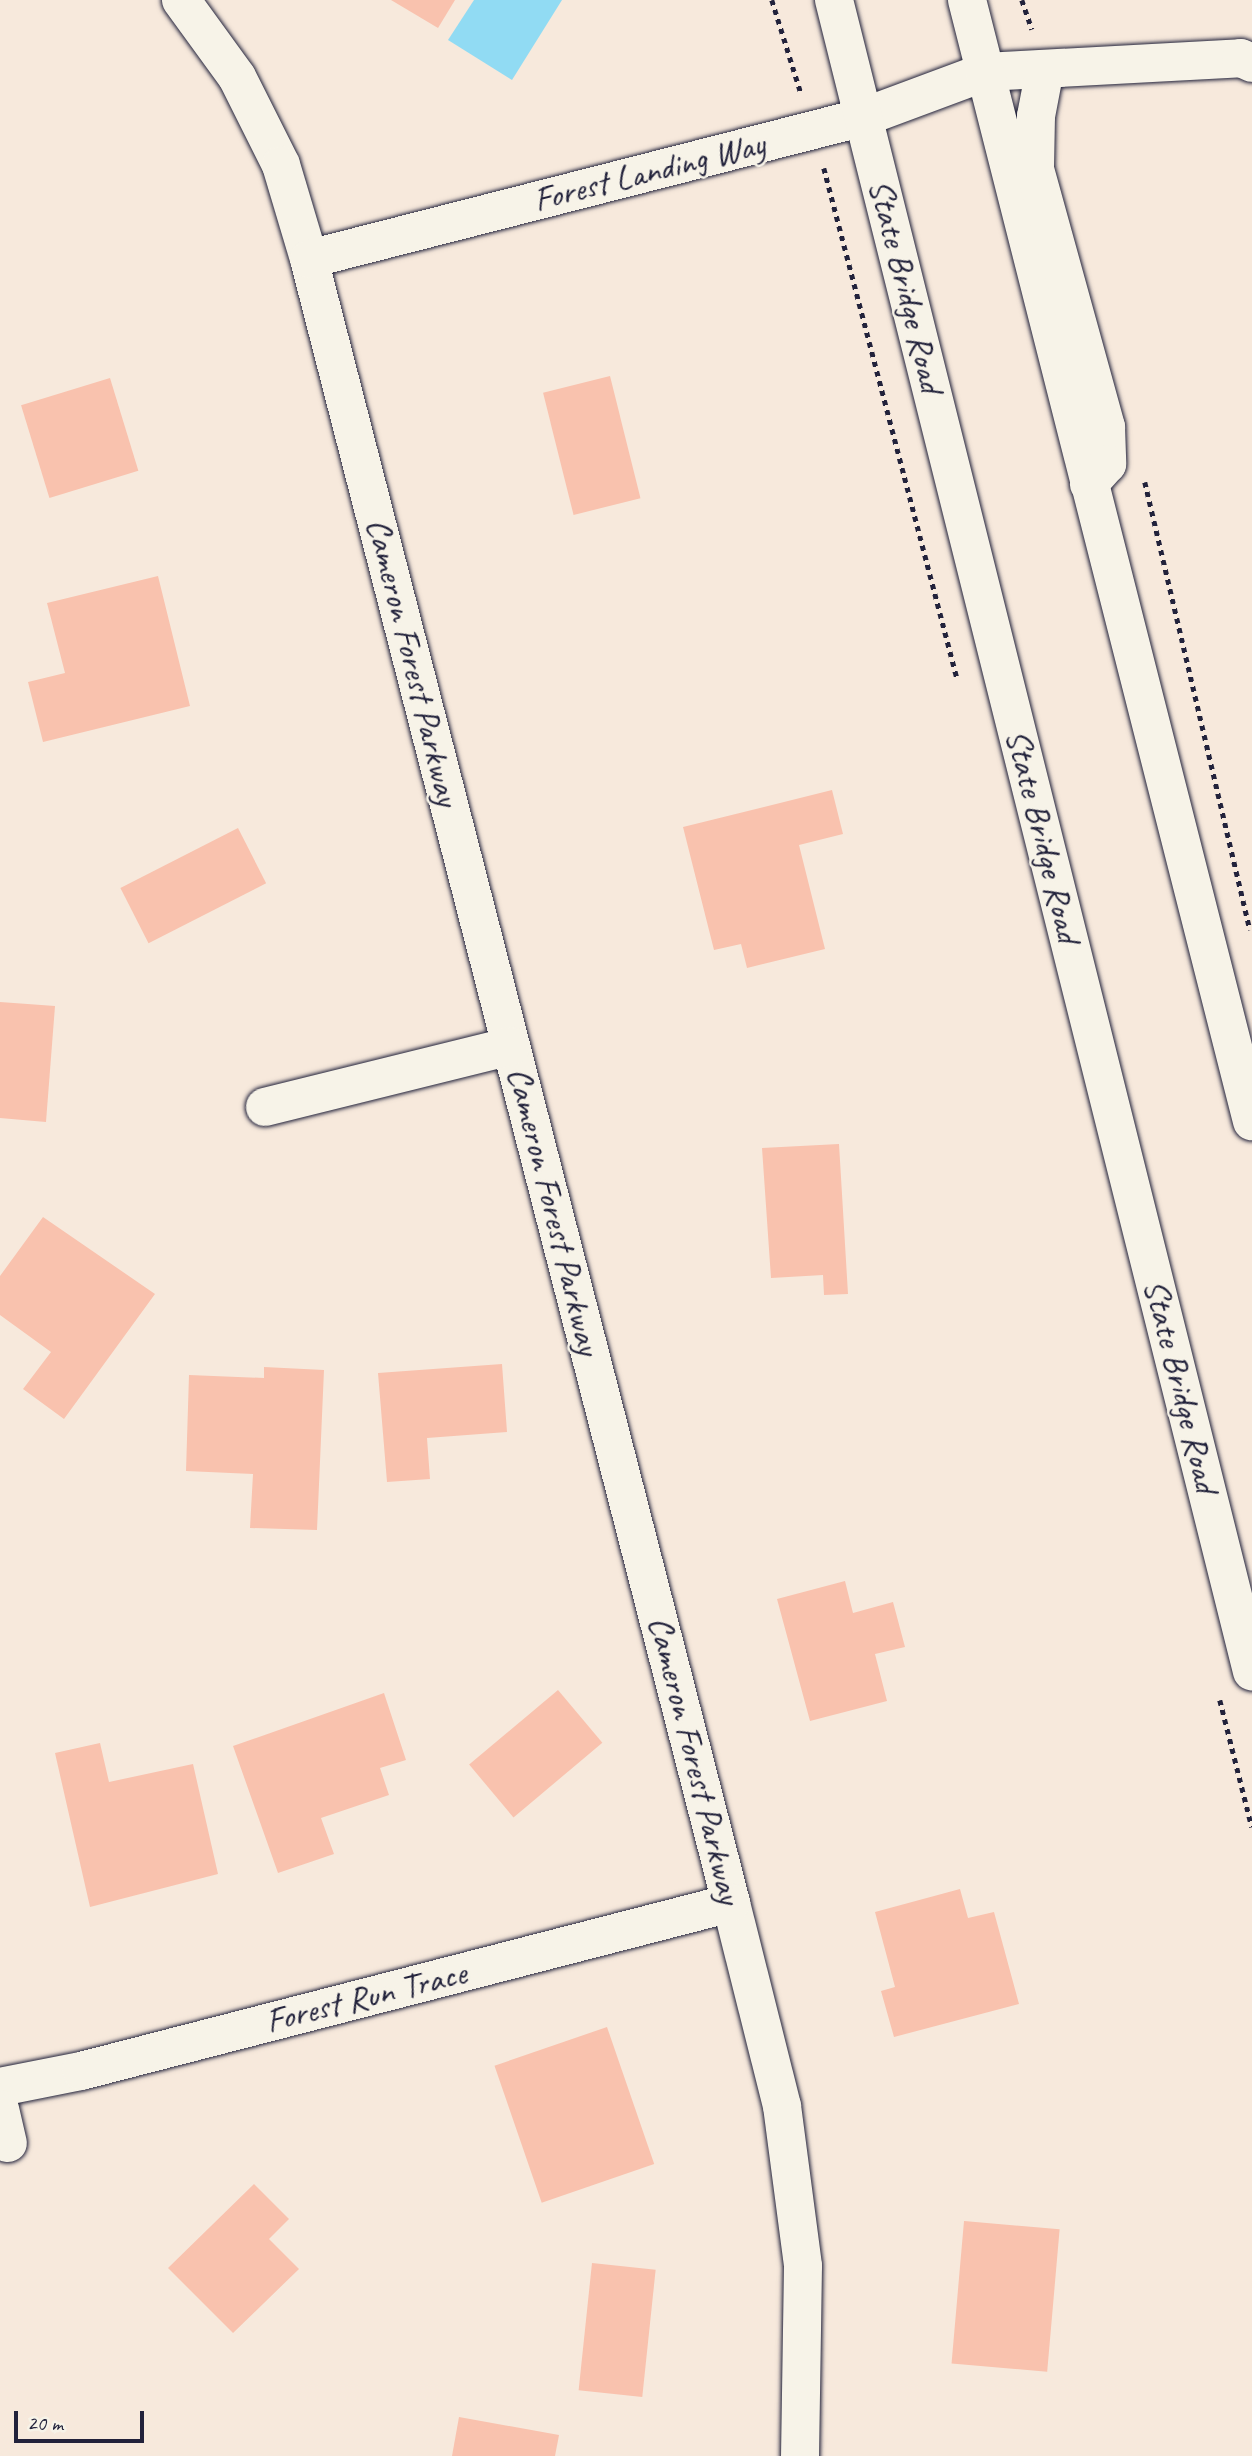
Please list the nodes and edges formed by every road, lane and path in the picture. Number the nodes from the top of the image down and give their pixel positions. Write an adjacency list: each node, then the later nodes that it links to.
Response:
1 (181, 0): 8 (main road, Cameron Forest Parkway)
2 (834, 0): 7 (main road, State Bridge Road)
3 (967, 0): 6 (main road)
4 (1252, 63): 5 (main road, Forest Landing Way)
5 (1045, 69): 6 (main road, Forest Landing Way); 9 (main road)
6 (985, 72): 7 (main road, Forest Landing Way); 9 (main road)
7 (863, 117): 8 (main road, Forest Landing Way); 13 (main road, State Bridge Road)
8 (309, 259): 10 (main road, Cameron Forest Parkway)
9 (1089, 484): 12 (main road)
10 (511, 1046): 11 (main road); 14 (main road, Cameron Forest Parkway)
11 (265, 1107)
12 (1252, 1121)
13 (1252, 1672)
14 (732, 1903): 15 (main road, Forest Run Trace); 16 (main road, Cameron Forest Parkway)
15 (0, 2087)
16 (800, 2456)

